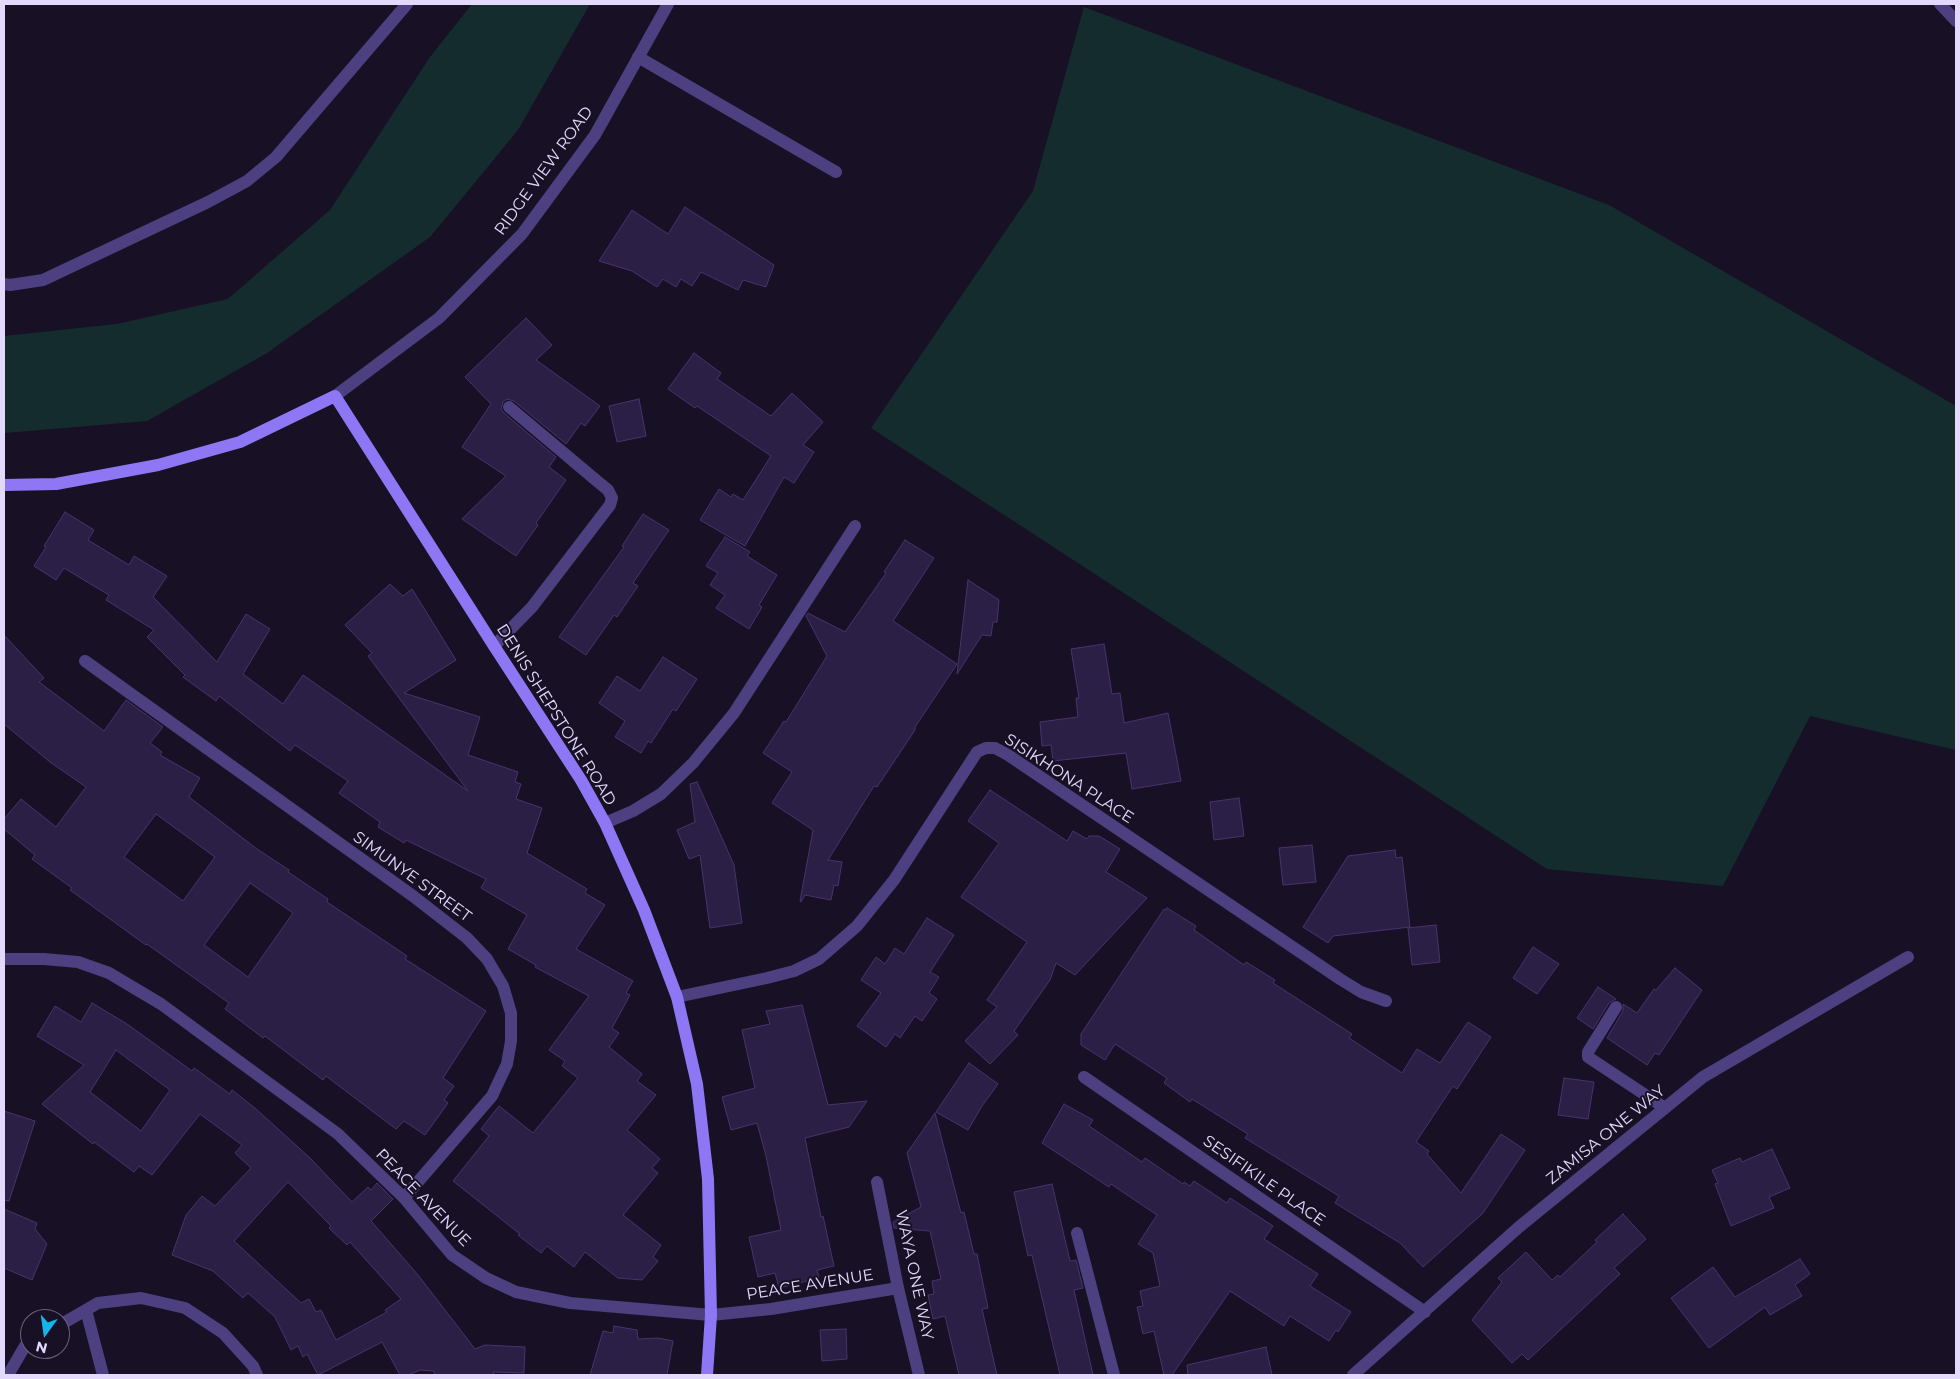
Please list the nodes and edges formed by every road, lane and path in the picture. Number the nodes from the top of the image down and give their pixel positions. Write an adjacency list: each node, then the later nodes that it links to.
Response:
1 (407, 4): 7 (street)
2 (668, 4): 5 (street, RIDGE VIEW ROAD)
3 (1940, 4): 4 (street)
4 (1956, 21)
5 (638, 57): 6 (street); 8 (street, RIDGE VIEW ROAD)
6 (836, 172)
7 (4, 284)
8 (335, 396): 10 (street, RIDGE VIEW ROAD); 12 (street, DENIS SHEPSTONE ROAD)
9 (509, 407): 12 (street)
10 (4, 485)
11 (855, 526): 14 (street)
12 (494, 646): 14 (street, DENIS SHEPSTONE ROAD)
13 (85, 661): 23 (street, SIMUNYE STREET)
14 (605, 823): 17 (street, DENIS SHEPSTONE ROAD)
15 (1908, 957): 21 (street, ZAMISA ONE WAY)
16 (4, 958): 23 (street, PEACE AVENUE)
17 (677, 997): 18 (street, SISIKHONA PLACE); 28 (street, DENIS SHEPSTONE ROAD)
18 (1386, 1001)
19 (1616, 1007): 21 (street)
20 (1084, 1077): 27 (street, SESIFIKILE PLACE)
21 (1665, 1108): 27 (street, ZAMISA ONE WAY)
22 (877, 1182): 25 (street, WAYA ONE WAY)
23 (404, 1198): 28 (street, PEACE AVENUE)
24 (1077, 1233): 36 (street)
25 (898, 1288): 28 (street, PEACE AVENUE); 35 (street, WAYA ONE WAY)
26 (86, 1310): 29 (street); 32 (street); 33 (street)
27 (1425, 1312): 37 (street, ZAMISA ONE WAY)
28 (711, 1315): 34 (street, DENIS SHEPSTONE ROAD)
29 (70, 1319)
30 (20, 1355): 31 (street)
31 (8, 1375)
32 (104, 1375)
33 (257, 1375)
34 (707, 1375)
35 (919, 1375)
36 (1114, 1375)
37 (1353, 1375)

